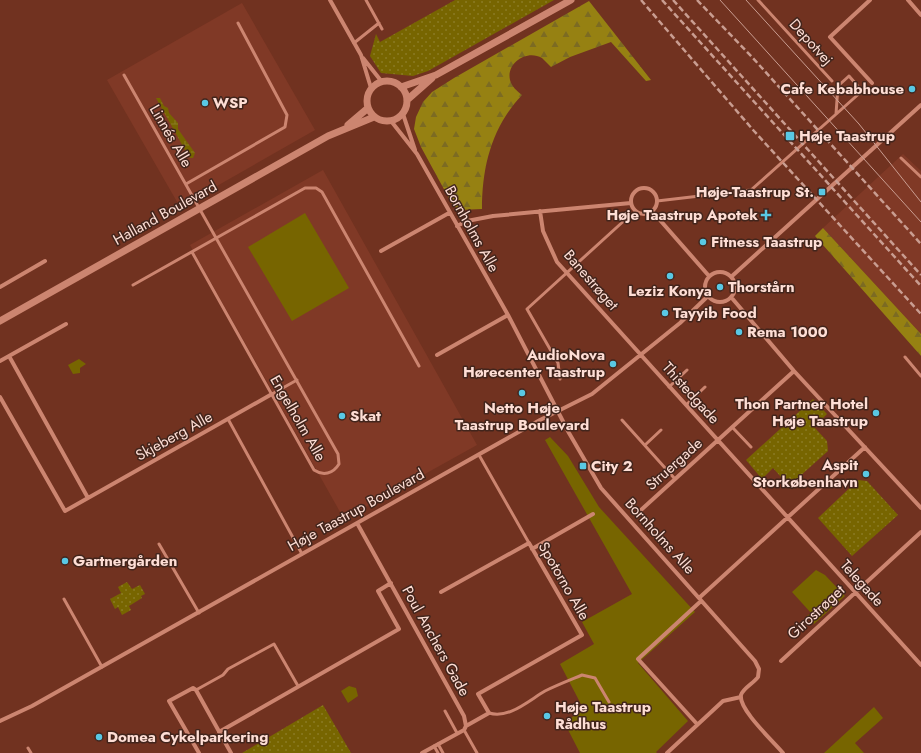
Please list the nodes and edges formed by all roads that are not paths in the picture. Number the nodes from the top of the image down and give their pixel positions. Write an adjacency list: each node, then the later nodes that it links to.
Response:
1 (330, 0): 11 (street)
2 (366, 0): 9 (lane)
3 (758, 0): 15 (lane, Depotvej)
4 (870, 0): 17 (street)
5 (908, 0): 7 (street)
6 (567, 1): 14 (street)
7 (921, 15)
8 (238, 23): 31 (lane)
9 (379, 24): 10 (lane); 11 (lane)
10 (382, 28)
11 (354, 43): 12 (street)
12 (361, 55): 16 (street); 19 (street)
13 (124, 75): 31 (lane, Linnés Alle)
14 (436, 75): 18 (street); 20 (street)
15 (832, 81)
16 (382, 82): 18 (street); 19 (street)
17 (872, 83)
18 (401, 87): 20 (street)
19 (371, 88): 22 (street)
20 (407, 100): 23 (street)
21 (921, 105): 46 (street)
22 (368, 108): 25 (street); 27 (street, Halland Boulevard)
23 (402, 114): 26 (street); 28 (street, Bornholms Alle)
24 (836, 114): 24 (lane); 32 (lane)
25 (374, 117): 26 (street); 27 (street, Halland Boulevard)
26 (391, 121): 28 (street, Bornholms Alle)
27 (343, 128): 34 (street, Halland Boulevard)
28 (416, 154): 37 (street, Bornholms Alle)
29 (901, 158): 30 (lane)
30 (921, 177)
31 (186, 184): 34 (lane, Linnés Alle)
32 (657, 201): 33 (street); 36 (street)
33 (631, 202): 35 (street); 36 (street)
34 (200, 208): 40 (lane, Engelholm Alle); 52 (street, Halland Boulevard)
35 (540, 211): 39 (street); 44 (street, Banestrøget)
36 (652, 211): 45 (street)
37 (449, 213): 39 (street, Bornholms Alle); 41 (street)
38 (627, 218): 44 (lane)
39 (457, 226): 51 (street, Bornholms Alle)
40 (216, 238): 42 (lane); 59 (lane); 64 (lane, Engelholm Alle)
41 (381, 251)
42 (192, 252): 47 (lane); 67 (lane, Engelholm Alle)
43 (45, 261): 48 (street)
44 (567, 273): 55 (street, Banestrøget); 63 (lane)
45 (709, 276): 46 (street); 49 (street)
46 (731, 277): 50 (street)
47 (133, 286)
48 (0, 287)
49 (708, 296): 50 (street); 55 (street, Høje Taastrup Boulevard)
50 (731, 297): 61 (street)
51 (508, 315): 54 (street); 70 (street, Bornholms Alle)
52 (0, 321)
53 (66, 324): 56 (street)
54 (437, 355)
55 (642, 355): 65 (street, Thistedgade); 70 (street, Høje Taastrup Boulevard)
56 (9, 356): 58 (street); 81 (street)
57 (905, 357): 62 (lane)
58 (0, 361)
59 (419, 366)
60 (687, 370): 65 (lane)
61 (794, 371): 73 (street, Struergade); 78 (street)
62 (921, 376)
63 (560, 379)
64 (297, 380): 67 (lane); 67 (lane, Engelholm Alle)
65 (669, 387): 69 (street, Thistedgade)
66 (705, 387): 69 (lane)
67 (272, 394): 71 (street, Skjeberg Alle)
68 (0, 397): 81 (street, Skjeberg Alle)
69 (686, 405): 75 (street, Thistedgade)
70 (558, 412): 79 (street, Høje Taastrup Boulevard); 96 (street, Bornholms Alle)
71 (228, 419): 81 (street, Skjeberg Alle); 91 (lane)
72 (622, 420): 76 (lane)
73 (733, 428): 75 (street, Struergade); 77 (lane)
74 (661, 430): 76 (lane)
75 (718, 441): 80 (street, Struergade); 85 (street, Thistedgade)
76 (645, 445): 80 (lane)
77 (751, 447)
78 (865, 447): 82 (street); 85 (street)
79 (479, 455): 86 (street, Høje Taastrup Boulevard); 88 (lane)
80 (675, 479): 83 (street, Struergade)
81 (88, 498)
82 (921, 508)
83 (642, 510)
84 (592, 514): 90 (street)
85 (787, 518): 94 (street, Telegade); 96 (street)
86 (357, 523): 91 (street, Høje Taastrup Boulevard); 92 (street, Poul Anchers Gade)
87 (921, 532): 94 (street, Girostrøget)
88 (529, 543): 90 (street, Spotorno Alle); 93 (street, Spotorno Alle)
89 (159, 544): 97 (lane)
90 (532, 549): 106 (street, Spotorno Alle)
91 (302, 554): 97 (street, Høje Taastrup Boulevard)
92 (391, 583): 101 (street); 110 (street, Poul Anchers Gade)
93 (441, 592)
94 (855, 593): 98 (street, Girostrøget); 99 (street, Telegade)
95 (64, 599): 100 (lane)
96 (700, 599): 103 (street, Bornholms Alle); 109 (street)
97 (199, 613): 100 (street, Høje Taastrup Boulevard)
98 (781, 661)
99 (921, 665)
100 (102, 667): 108 (street, Høje Taastrup Boulevard)
101 (298, 686): 102 (lane); 111 (street)
102 (196, 690): 111 (street); 116 (street)
103 (741, 697): 109 (street); 123 (street)
104 (609, 702): 106 (lane)
105 (445, 711): 112 (lane)
106 (489, 713): 110 (street)
107 (0, 714): 108 (street)
108 (1, 720)
109 (697, 724): 122 (street)
110 (465, 728): 112 (street); 121 (lane)
111 (219, 732): 117 (street)
112 (457, 733): 113 (street)
113 (436, 745): 118 (street); 119 (lane); 120 (lane)
114 (28, 748): 115 (lane)
115 (32, 753)
116 (199, 753)
117 (231, 753)
118 (422, 753)
119 (438, 753)
120 (444, 753)
121 (477, 753)
122 (667, 753)
123 (783, 753)

